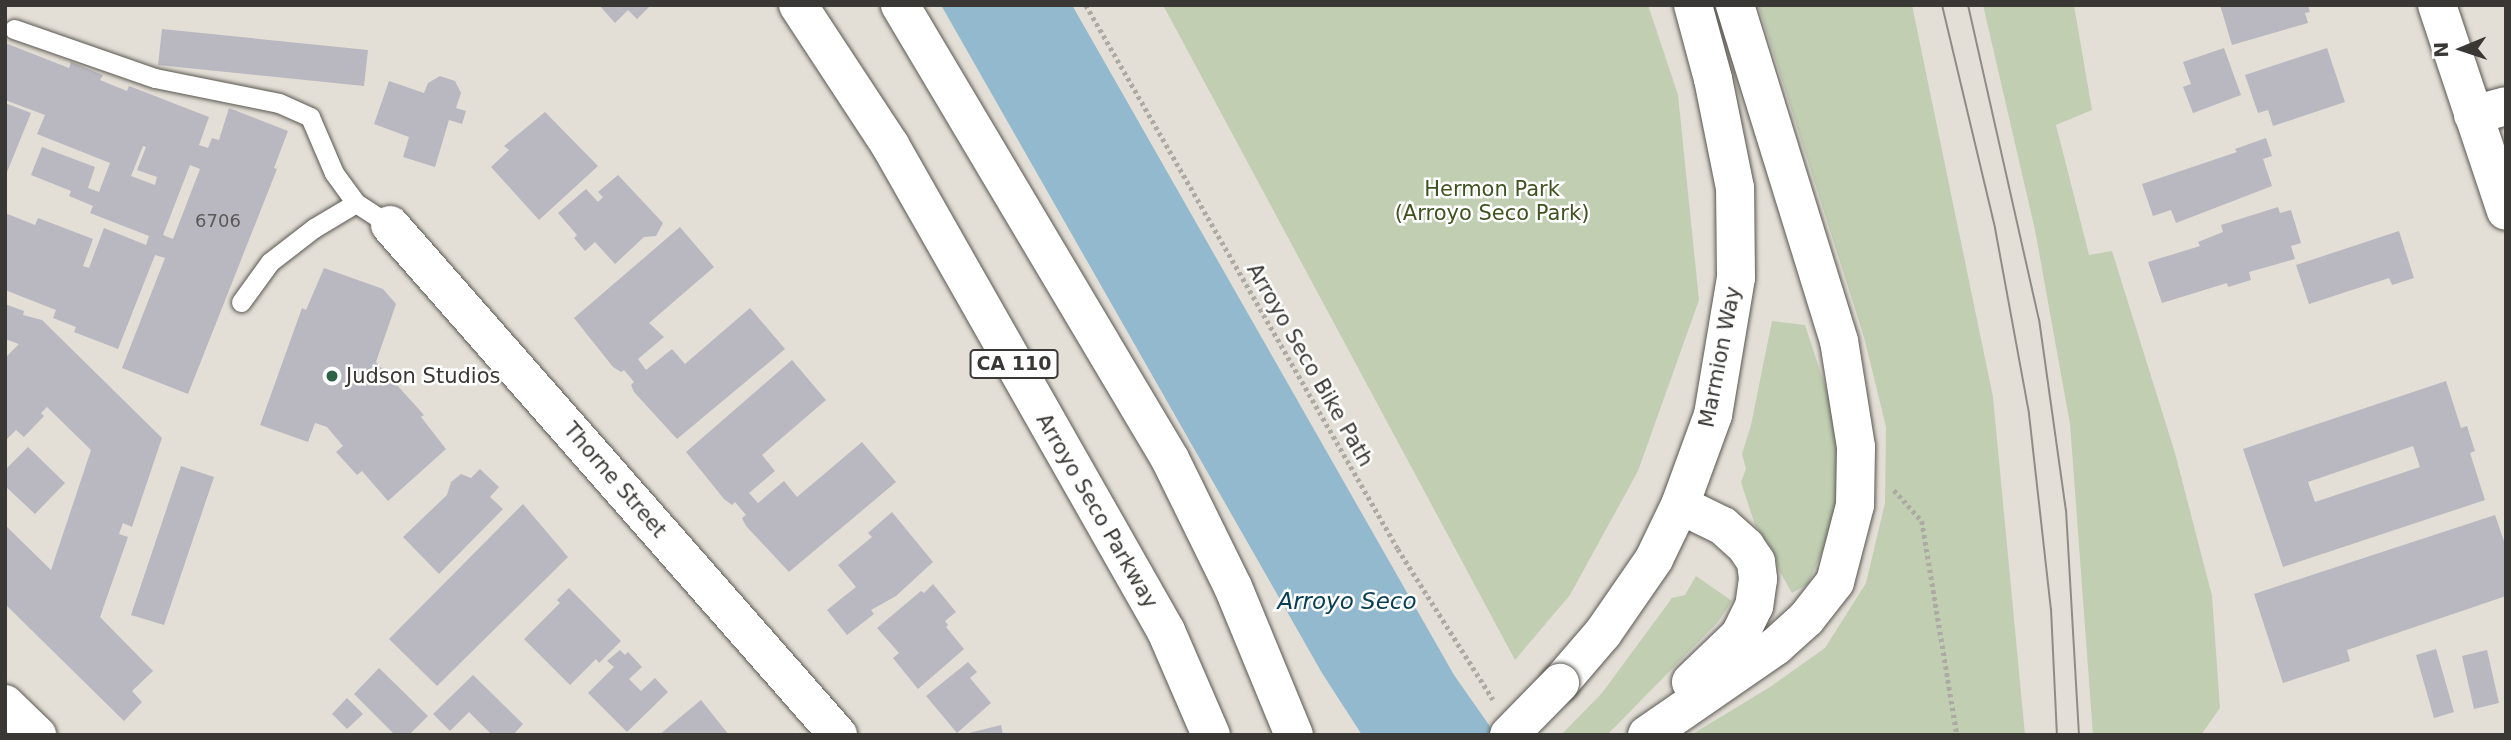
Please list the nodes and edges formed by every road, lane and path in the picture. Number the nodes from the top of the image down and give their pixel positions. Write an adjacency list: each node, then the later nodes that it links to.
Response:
1 (798, 5): 20 (main road, Arroyo Seco Parkway / CA 110)
2 (900, 5): 21 (main road)
3 (1086, 5): 15 (path, Arroyo Seco Bike Path)
4 (1693, 5): 14 (main road, Marmion Way)
5 (1735, 5): 13 (main road)
6 (2437, 5): 8 (main road)
7 (14, 29): 9 (lane)
8 (2490, 111): 10 (main road)
9 (356, 203): 11 (lane); 12 (lane)
10 (2506, 211)
11 (390, 225): 19 (main road, Thorne Street)
12 (241, 302)
13 (1857, 447): 17 (main road); 23 (path)
14 (1680, 505): 17 (main road); 22 (main road, Marmion Way, bridge)
15 (1493, 700)
16 (5, 704): 18 (main road)
17 (1655, 728)
18 (37, 735)
19 (838, 735)
20 (1211, 735)
21 (1294, 735)
22 (1509, 735)
23 (1957, 735)

